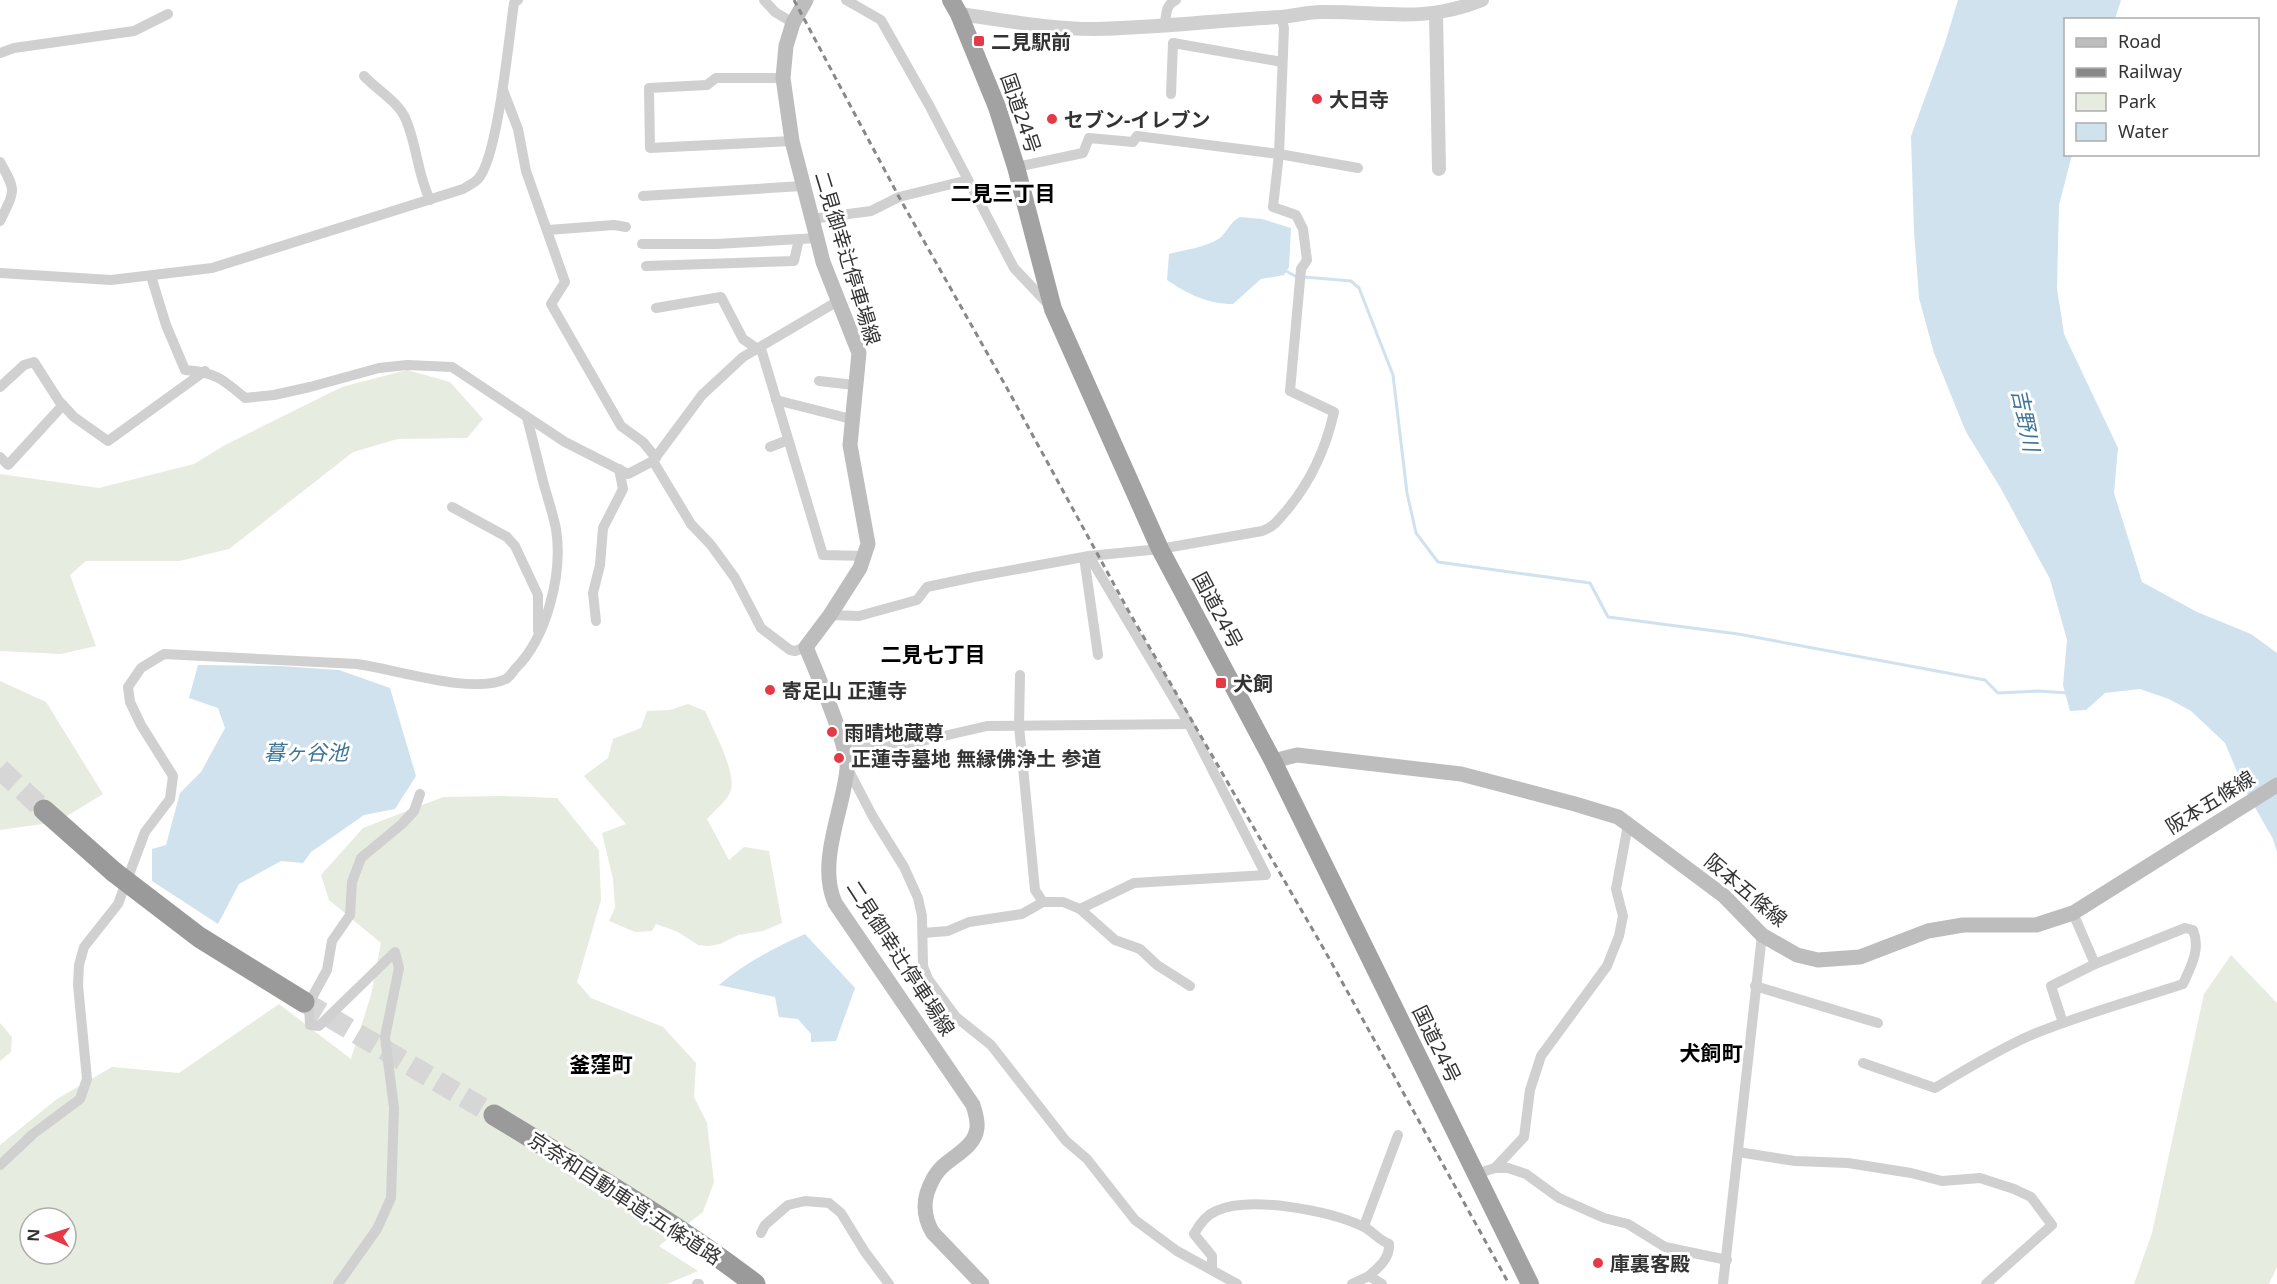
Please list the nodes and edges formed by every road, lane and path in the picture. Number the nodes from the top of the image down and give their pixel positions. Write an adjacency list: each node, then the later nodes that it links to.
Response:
1 (518, 0): 17 (street)
2 (764, 0): 11 (street)
3 (806, 0): 11 (main road, 二見御幸辻停車場線)
4 (846, 0): 25 (street)
5 (1176, 0): 12 (street)
6 (1482, 0): 9 (street)
7 (955, 7): 12 (street); 22 (highway, 国道24号)
8 (168, 14): 13 (street)
9 (1436, 14): 10 (street); 24 (street)
10 (1281, 16): 12 (street); 14 (street)
11 (793, 23): 16 (main road, 二見御幸辻停車場線)
12 (1165, 24)
13 (0, 53)
14 (1282, 62): 18 (street); 20 (street)
15 (364, 76): 28 (street)
16 (783, 78): 19 (main road, 二見御幸辻停車場線); 19 (street)
17 (502, 87): 28 (street); 32 (street)
18 (1171, 94)
19 (792, 141): 26 (main road, 二見御幸辻停車場線)
20 (1279, 154): 22 (street); 23 (street); 57 (street)
21 (0, 162): 30 (street)
22 (1016, 167): 41 (highway, 国道24号)
23 (1358, 168)
24 (1439, 170)
25 (968, 180): 29 (street); 41 (street)
26 (802, 186): 27 (street); 29 (main road, 二見御幸辻停車場線)
27 (643, 196)
28 (430, 200): 38 (street)
29 (812, 219): 33 (main road, 二見御幸辻停車場線)
30 (0, 220)
31 (626, 227): 32 (street)
32 (548, 230): 54 (street)
33 (817, 238): 34 (street); 39 (main road, 二見御幸辻停車場線)
34 (799, 239): 35 (street); 36 (street)
35 (642, 244)
36 (646, 266)
37 (0, 273): 38 (street)
38 (151, 276): 43 (street)
39 (838, 301): 42 (street); 45 (main road, 二見御幸辻停車場線)
40 (656, 308): 42 (street)
41 (1053, 309): 57 (highway, 国道24号)
42 (755, 348): 47 (street); 54 (street)
43 (205, 371): 48 (street); 49 (street)
44 (819, 381): 45 (street)
45 (854, 385): 50 (main road, 二見御幸辻停車場線)
46 (0, 387): 48 (street)
47 (776, 400): 50 (street); 51 (street)
48 (63, 405): 53 (street)
49 (527, 418): 55 (street); 62 (street)
50 (851, 419): 58 (main road, 二見御幸辻停車場線)
51 (788, 440): 52 (street); 58 (street)
52 (770, 447)
53 (0, 457)
54 (655, 460): 55 (street); 63 (street)
55 (619, 469): 61 (street)
56 (452, 507): 62 (street)
57 (1160, 549): 59 (street); 69 (highway, 国道24号)
58 (865, 556): 60 (main road, 二見御幸辻停車場線)
59 (1087, 556): 60 (street); 64 (street); 66 (street)
60 (830, 615): 63 (main road, 二見御幸辻停車場線)
61 (596, 621)
62 (537, 640): 90 (street)
63 (806, 647): 68 (main road, 二見御幸辻停車場線)
64 (1098, 655)
65 (1020, 675): 67 (street)
66 (1189, 724): 67 (street); 76 (street)
67 (1019, 726): 68 (street); 75 (street)
68 (844, 748): 70 (main road, 二見御幸辻停車場線)
69 (1273, 760): 74 (main road, 阪本五條線); 92 (highway, 国道24号)
70 (847, 767): 78 (street); 101 (main road, 二見御幸辻停車場線)
71 (2277, 785): 77 (main road, 阪本五條線)
72 (420, 794): 98 (street)
73 (44, 810): 83 (highway, bridge)
74 (1628, 825): 79 (main road, 阪本五條線); 91 (street)
75 (1043, 902): 76 (street); 78 (street)
76 (1080, 909): 81 (street)
77 (2073, 913): 79 (main road, 阪本五條線); 80 (street)
78 (923, 933): 96 (street)
79 (1762, 935): 82 (street)
80 (2095, 964): 85 (street); 85 (street)
81 (1190, 986)
82 (1755, 986): 84 (street); 89 (street)
83 (304, 1002)
84 (1878, 1023)
85 (2063, 1023): 86 (street)
86 (1863, 1063)
87 (494, 1115): 99 (highway, 京奈和自動車道;五條道路)
88 (1398, 1135): 93 (street)
89 (1738, 1152): 95 (street); 107 (street)
90 (0, 1165)
91 (1495, 1168): 92 (street); 95 (street)
92 (1476, 1174): 105 (highway, 国道24号)
93 (1364, 1226): 96 (street); 97 (street)
94 (761, 1233): 100 (street)
95 (1727, 1260): 106 (street)
96 (1212, 1270): 102 (street)
97 (1369, 1276): 103 (street); 104 (street)
98 (338, 1284)
99 (754, 1284)
100 (889, 1284)
101 (982, 1284)
102 (1237, 1284)
103 (1352, 1284)
104 (1382, 1284)
105 (1530, 1284)
106 (1723, 1284)
107 (1986, 1284)

